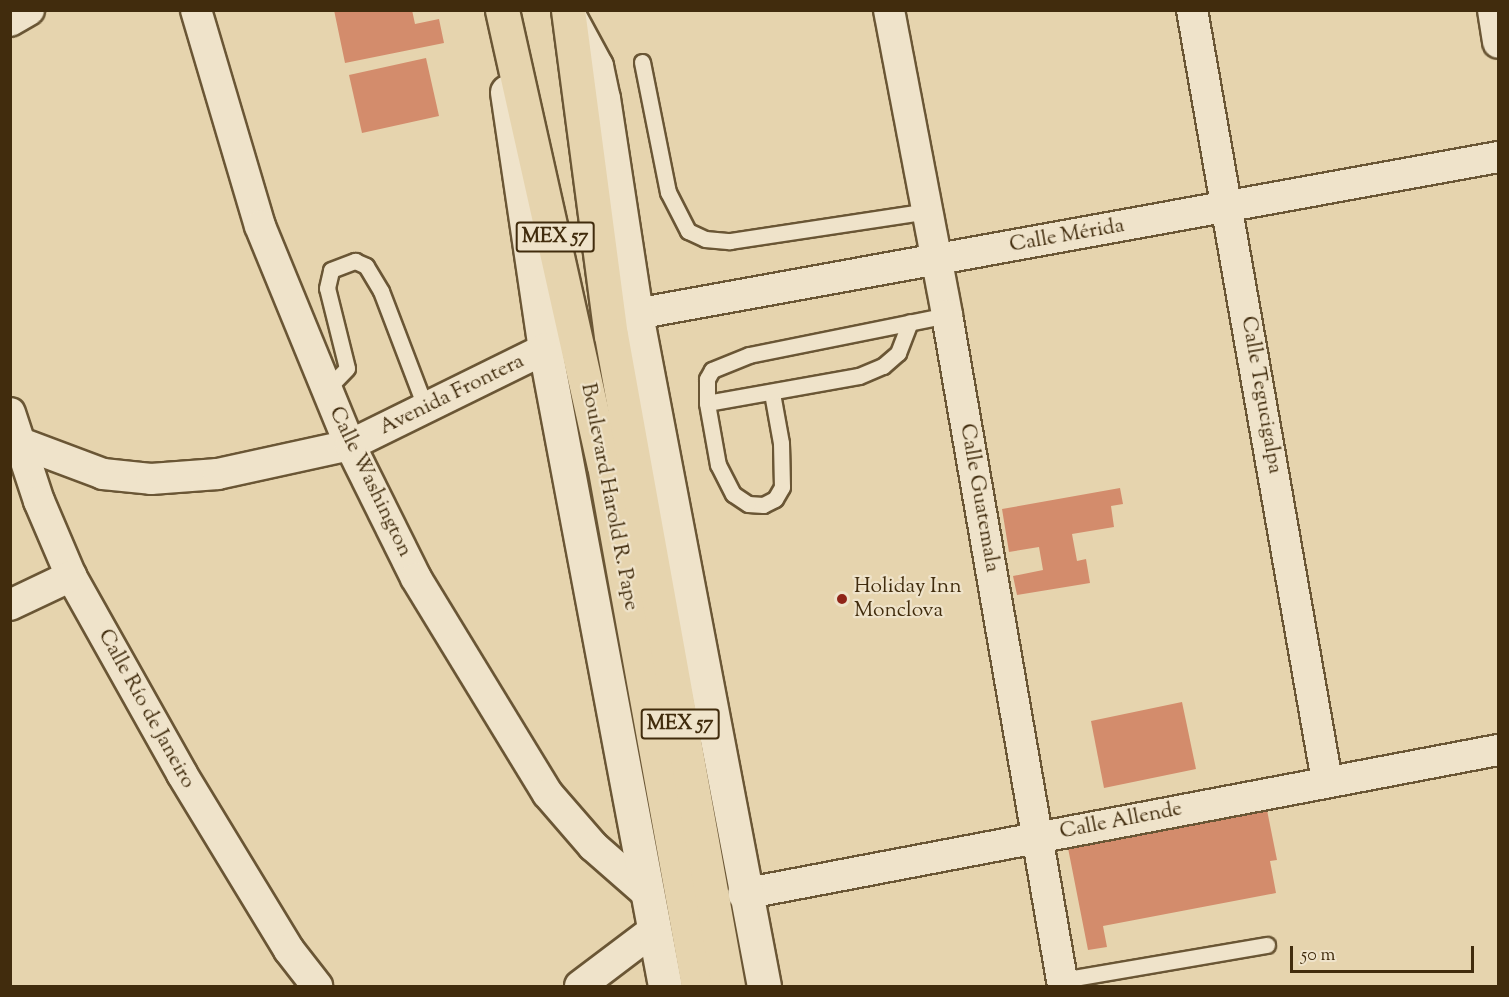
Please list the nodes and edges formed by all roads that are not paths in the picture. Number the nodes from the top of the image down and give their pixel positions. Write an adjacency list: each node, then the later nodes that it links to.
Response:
1 (29, 10): 8 (street)
2 (196, 10): 19 (street, Calle Washington)
3 (889, 10): 13 (street, Calle Guatemala)
4 (1192, 10): 12 (street, Calle Tegucigalpa)
5 (1493, 10): 9 (street)
6 (502, 12): 18 (street); 26 (highway, Boulevard Harold R. Pape / MEX 57)
7 (569, 14): 15 (street); 26 (highway, Boulevard Harold R. Pape / MEX 57)
8 (10, 21)
9 (1498, 43)
10 (642, 62): 13 (lane)
11 (1498, 157): 12 (street, Calle Mérida)
12 (1228, 207): 14 (street, Calle Mérida); 30 (street, Calle Tegucigalpa)
13 (928, 211): 14 (street, Calle Guatemala)
14 (936, 260): 15 (street, Calle Mérida); 16 (street, Calle Guatemala)
15 (636, 314): 32 (street)
16 (947, 315): 17 (lane); 31 (street, Calle Guatemala)
17 (910, 322): 20 (lane); 21 (lane)
18 (545, 349): 22 (street, Avenida Frontera); 33 (street)
19 (326, 390): 22 (lane); 25 (street, Calle Washington)
20 (772, 393): 21 (lane); 21 (lane)
21 (706, 403)
22 (426, 409): 25 (street, Avenida Frontera)
23 (10, 413): 24 (street, Calle Río de Janeiro)
24 (16, 442): 25 (street, Avenida Frontera); 27 (street, Calle Río de Janeiro)
25 (350, 445): 33 (street, Calle Washington)
26 (618, 463): 41 (highway, Boulevard Harold R. Pape / MEX 57); 42 (highway, Boulevard Harold R. Pape / MEX 57)
27 (71, 576): 28 (street); 38 (street, Calle Río de Janeiro)
28 (10, 605)
29 (1498, 750): 30 (street, Calle Allende)
30 (1327, 781): 31 (street, Calle Allende)
31 (1038, 837): 32 (street, Calle Allende); 37 (street, Calle Guatemala)
32 (743, 894): 36 (street)
33 (649, 895): 34 (street)
34 (654, 930): 39 (street); 40 (street)
35 (1268, 945): 37 (lane)
36 (757, 978)
37 (1063, 983)
38 (316, 987)
39 (580, 987)
40 (665, 987)
41 (698, 987)
42 (728, 987)

